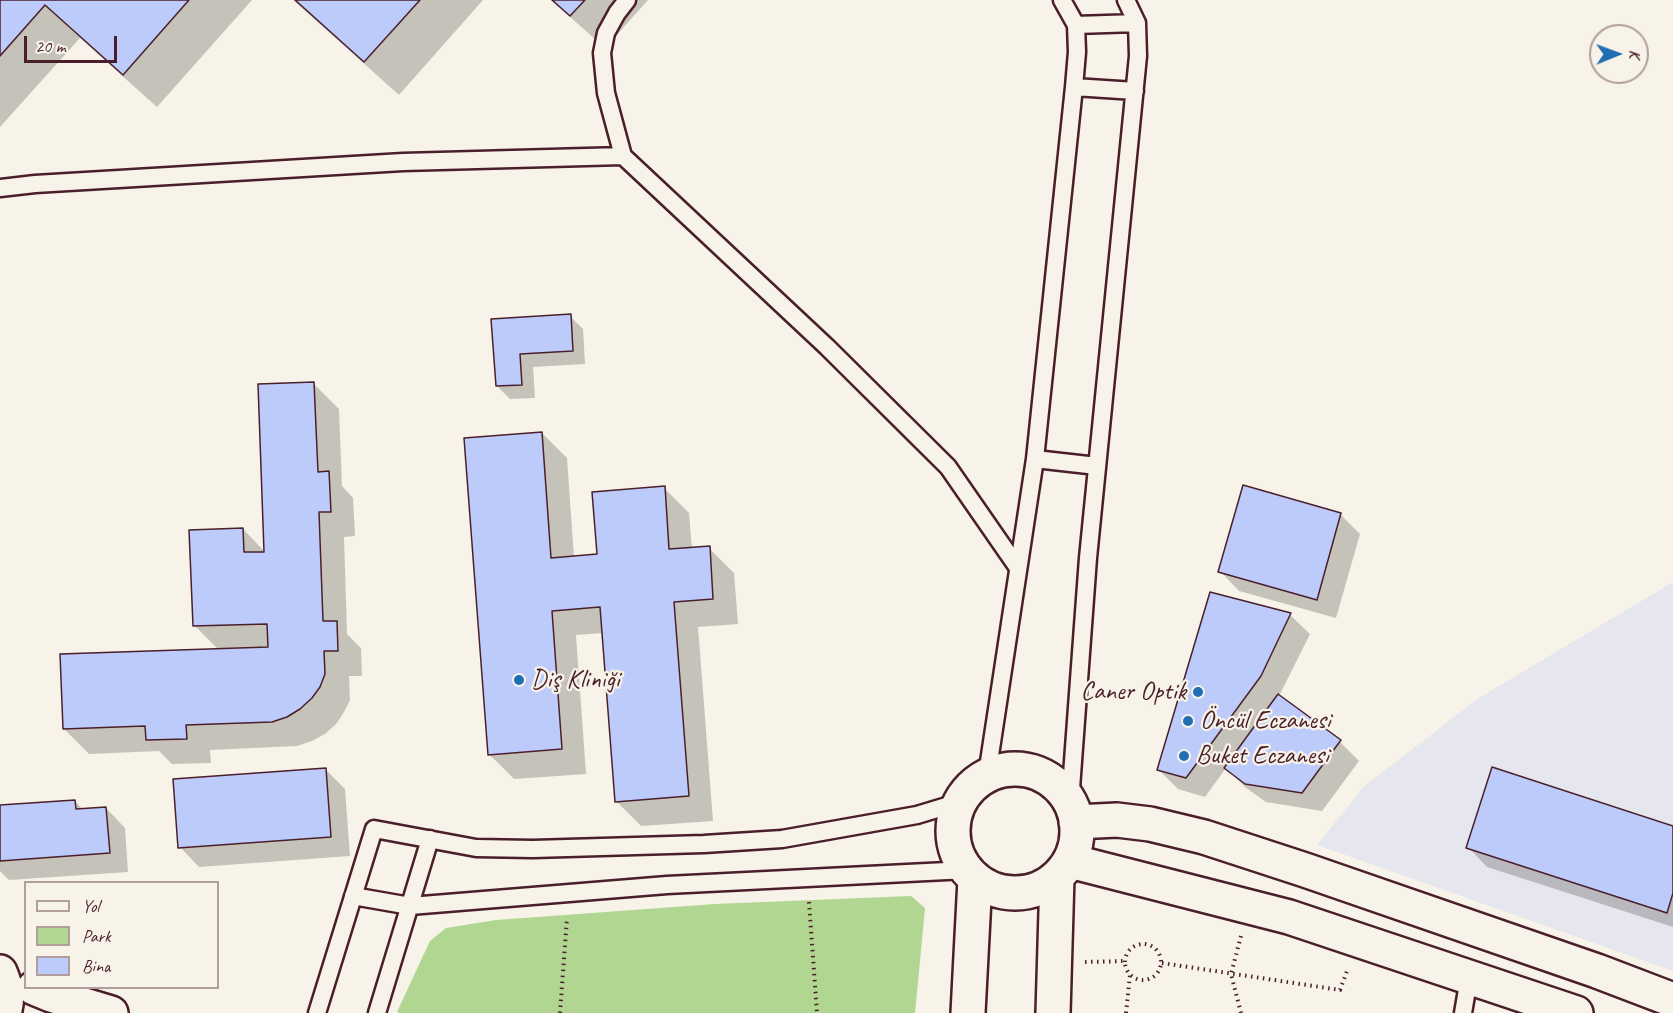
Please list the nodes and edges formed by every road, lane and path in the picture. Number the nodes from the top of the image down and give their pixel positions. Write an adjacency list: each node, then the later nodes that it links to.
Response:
1 (627, 0): 8 (lane)
2 (1062, 0): 5 (lane)
3 (1126, 0): 4 (lane)
4 (1137, 23): 5 (lane); 7 (lane)
5 (1076, 25): 6 (lane)
6 (1074, 87): 7 (lane); 10 (lane)
7 (1135, 91): 11 (lane)
8 (623, 156): 9 (lane); 12 (lane)
9 (0, 188)
10 (1035, 459): 11 (lane); 12 (lane)
11 (1097, 466): 15 (lane)
12 (1018, 568): 13 (lane)
13 (987, 775): 14 (street); 15 (street)
14 (960, 802): 16 (lane); 18 (street)
15 (1073, 812): 17 (street); 34 (street)
16 (430, 839): 21 (lane); 22 (lane)
17 (1063, 869): 18 (street); 23 (street); 26 (street)
18 (971, 875): 19 (lane); 41 (street)
19 (808, 878): 20 (lane); 40 (path)
20 (569, 893): 22 (lane); 39 (path)
21 (353, 896): 22 (lane); 37 (lane)
22 (410, 906): 38 (lane)
23 (1248, 906): 24 (street); 29 (path)
24 (1359, 941): 29 (path); 31 (street)
25 (1126, 961): 26 (path); 27 (path); 30 (path)
26 (1054, 962): 42 (street)
27 (1162, 963): 29 (path); 30 (path)
28 (0, 972): 32 (street); 35 (street)
29 (1231, 974): 44 (path)
30 (1130, 975): 43 (path)
31 (1469, 978): 45 (lane); 46 (street)
32 (24, 982)
33 (38, 989): 36 (street)
34 (1673, 1000)
35 (4, 1013)
36 (111, 1013)
37 (317, 1013)
38 (376, 1013)
39 (560, 1013)
40 (817, 1013)
41 (968, 1013)
42 (1053, 1013)
43 (1126, 1013)
44 (1241, 1013)
45 (1463, 1013)
46 (1576, 1013)

